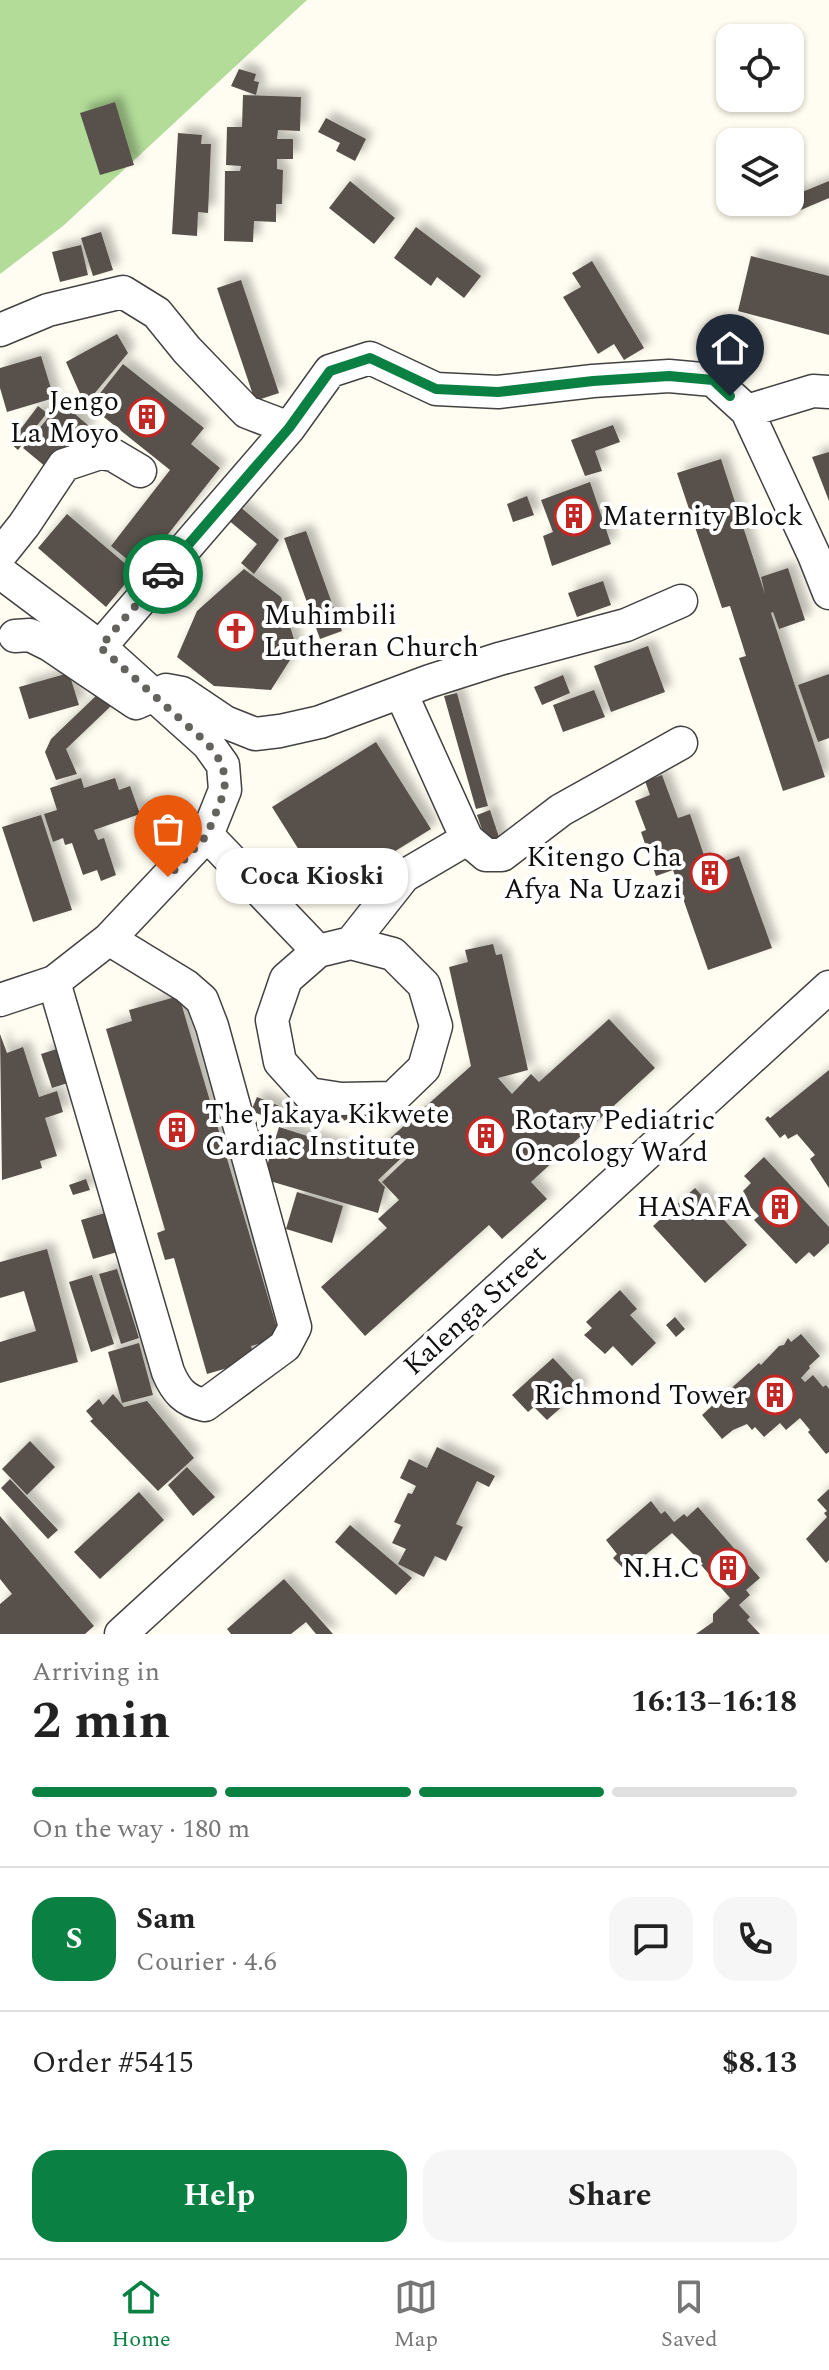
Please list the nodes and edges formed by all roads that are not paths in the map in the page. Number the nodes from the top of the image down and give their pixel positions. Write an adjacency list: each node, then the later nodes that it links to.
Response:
1 (0, 330): 4 (street)
2 (829, 392): 3 (street)
3 (747, 411): 4 (street); 8 (street)
4 (289, 428): 11 (street)
5 (140, 471): 6 (street)
6 (0, 555)
7 (0, 572): 11 (street)
8 (829, 593)
9 (681, 601): 12 (street)
10 (15, 636): 13 (street)
11 (100, 647): 13 (street)
12 (401, 693): 13 (street); 16 (street)
13 (155, 697): 15 (street)
14 (681, 743): 16 (street)
15 (207, 835): 17 (street); 19 (street)
16 (467, 839): 18 (street)
17 (109, 939): 20 (street); 20 (street)
18 (351, 943): 19 (street); 19 (street)
19 (318, 951)
20 (54, 982): 22 (street)
21 (829, 987): 23 (street, Kalenga Street)
22 (0, 1000)
23 (121, 1634)

